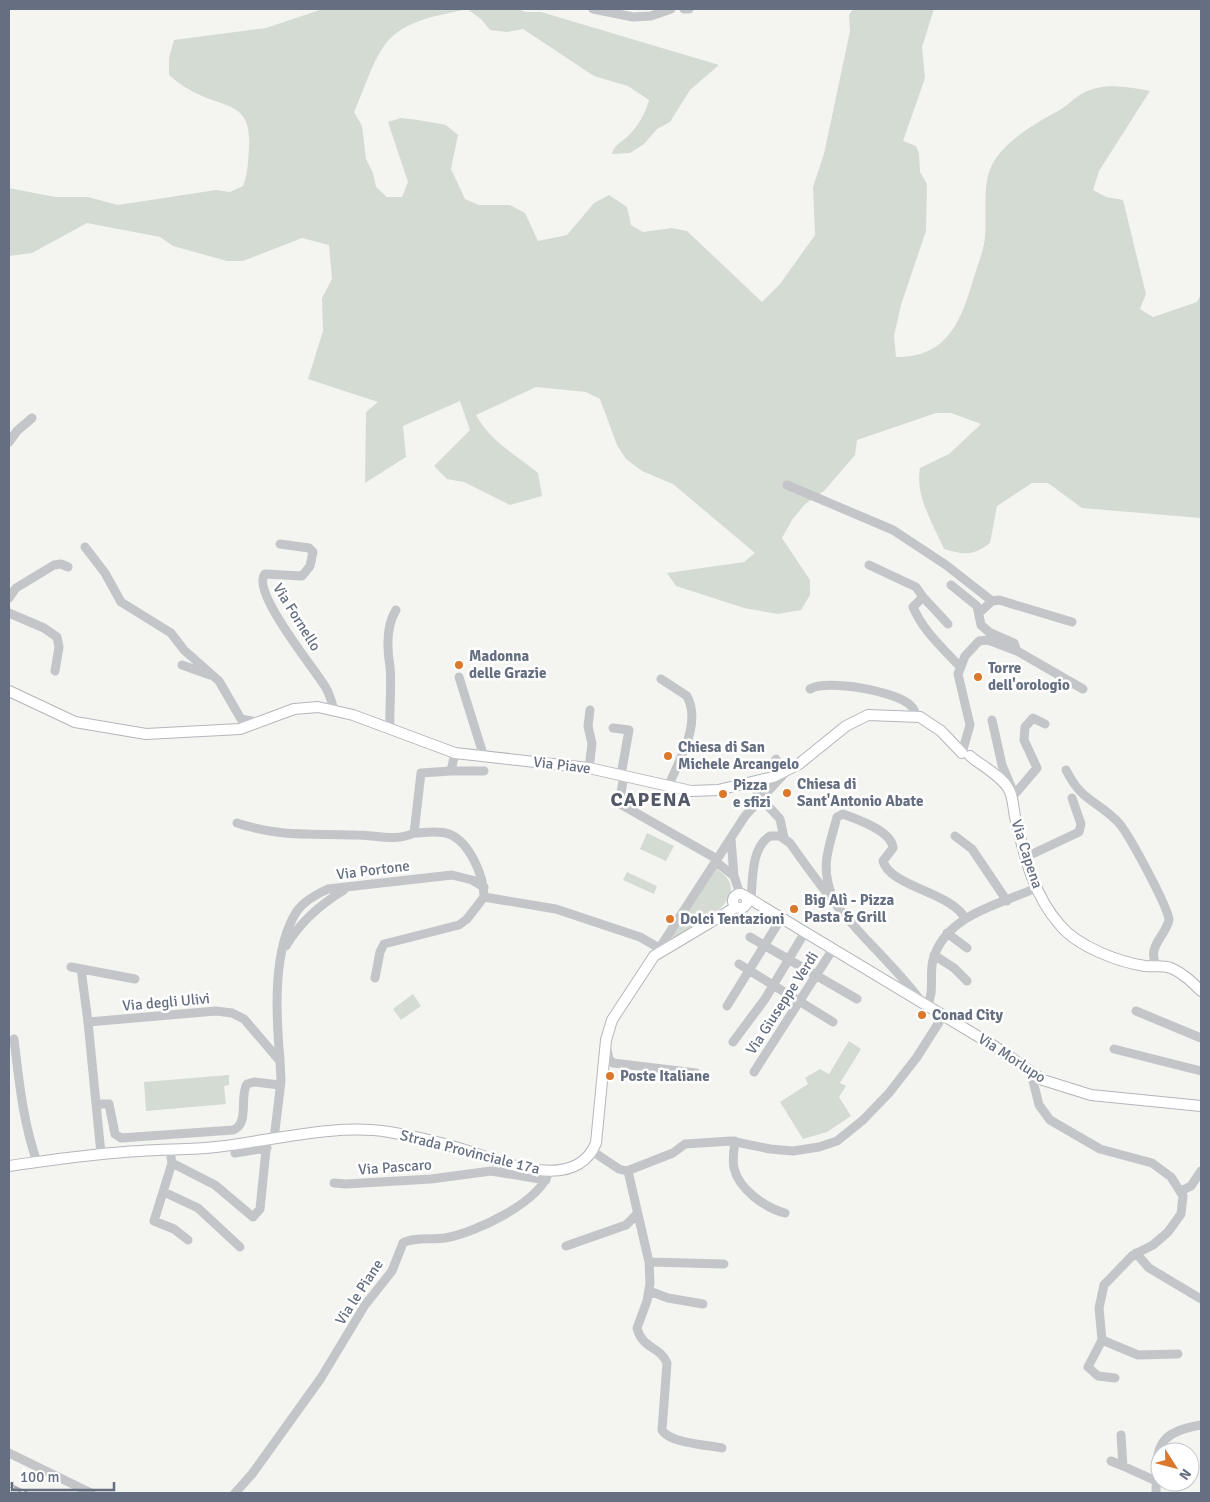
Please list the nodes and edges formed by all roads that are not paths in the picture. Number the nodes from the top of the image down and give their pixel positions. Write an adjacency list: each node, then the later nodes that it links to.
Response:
1 (593, 9): 2 (street)
2 (671, 9)
3 (684, 9): 4 (street)
4 (689, 9)
5 (32, 418): 6 (street)
6 (9, 442)
7 (787, 485): 15 (street)
8 (280, 544): 31 (street, Via Fornello)
9 (84, 547): 27 (street)
10 (869, 565): 13 (street)
11 (68, 567): 14 (street)
12 (951, 585): 18 (street)
13 (922, 597): 20 (street); 23 (street)
14 (9, 598)
15 (992, 601): 18 (street); 19 (street)
16 (396, 610): 38 (street)
17 (9, 613): 24 (street)
18 (979, 613): 21 (street)
19 (1072, 622)
20 (948, 624)
21 (1017, 651): 23 (street); 29 (street)
22 (182, 665): 27 (street)
23 (960, 667): 40 (street)
24 (56, 671)
25 (459, 677): 41 (street)
26 (661, 679): 49 (street)
27 (219, 681): 35 (street)
28 (810, 689): 33 (street)
29 (1083, 689)
30 (9, 691): 35 (main road, Via Piave)
31 (334, 710): 35 (main road, Via Piave); 38 (main road, Via Piave)
32 (590, 710): 43 (street)
33 (916, 716): 40 (main road); 42 (main road, Via Piave)
34 (992, 720): 50 (street)
35 (262, 722)
36 (1045, 724): 50 (street)
37 (613, 728): 47 (street)
38 (390, 729): 39 (main road, Via Piave)
39 (455, 753): 41 (main road, Via Piave); 45 (street)
40 (964, 753): 50 (main road)
41 (484, 757): 43 (main road, Via Piave)
42 (780, 767): 48 (main road, Via Piave); 51 (street)
43 (589, 768): 47 (main road, Via Piave)
44 (1066, 770): 84 (street)
45 (451, 771): 46 (street); 54 (street)
46 (484, 771)
47 (622, 775): 49 (main road, Via Piave); 59 (street)
48 (750, 784): 49 (main road, Via Piave); 51 (street)
49 (668, 786)
50 (1013, 796): 60 (main road, Via Capena)
51 (759, 798): 56 (street); 57 (street)
52 (1072, 798): 60 (street)
53 (237, 823): 54 (street)
54 (414, 833): 63 (street)
55 (955, 836): 68 (street)
56 (730, 838): 58 (street); 59 (street)
57 (784, 838): 65 (street); 67 (street)
58 (733, 854): 59 (street); 61 (street)
59 (718, 857): 61 (street); 79 (street)
60 (1026, 857): 64 (main road, Via Capena)
61 (734, 876): 65 (street)
62 (349, 887): 63 (street, Via Portone); 80 (street); 80 (street, Via Portone)
63 (484, 887): 66 (street)
64 (1036, 888): 68 (street); 84 (main road, Via Capena)
65 (745, 896): 69 (main road); 70 (main road, Via Morlupo)
66 (484, 897): 79 (street); 89 (street)
67 (834, 900): 72 (street); 96 (street)
68 (1007, 901): 72 (street)
69 (740, 907): 70 (main road); 79 (main road)
70 (765, 907): 71 (main road, Via Morlupo)
71 (782, 918): 73 (main road, Via Morlupo); 76 (street)
72 (965, 919): 74 (street)
73 (805, 932): 78 (main road, Via Morlupo); 82 (street)
74 (947, 933): 77 (street); 81 (street)
75 (750, 936): 76 (street)
76 (765, 945): 82 (street); 87 (street)
77 (967, 948)
78 (833, 949): 88 (street, Via Giuseppe Verdi); 96 (main road, Via Morlupo)
79 (656, 952): 104 (main road)
80 (282, 953): 107 (street, Via Portone)
81 (934, 955): 91 (street); 96 (street)
82 (789, 959): 88 (street); 92 (street)
83 (739, 964): 87 (street)
84 (1156, 965): 93 (main road, Via Capena)
85 (71, 966): 86 (street)
86 (81, 969): 90 (street); 100 (street)
87 (749, 970): 92 (street); 97 (street)
88 (816, 976): 94 (street); 95 (street, Via Giuseppe Verdi)
89 (375, 978)
90 (135, 979)
91 (967, 981)
92 (773, 985): 95 (street); 105 (street)
93 (1201, 991)
94 (857, 999)
95 (800, 1002): 101 (street); 109 (street, Via Giuseppe Verdi)
96 (924, 1004): 99 (main road, Via Morlupo)
97 (727, 1006)
98 (1136, 1011): 102 (street)
99 (943, 1016): 111 (main road, Via Morlupo); 115 (street)
100 (88, 1022): 107 (street, Via degli Ulivi); 113 (street)
101 (833, 1022)
102 (1201, 1038)
103 (14, 1039): 121 (street)
104 (606, 1040): 110 (street); 118 (main road)
105 (733, 1042)
106 (1114, 1049): 108 (street)
107 (280, 1061): 112 (street)
108 (1201, 1071)
109 (754, 1072)
110 (696, 1073)
111 (1031, 1073): 114 (main road, Via Morlupo); 130 (street)
112 (280, 1084): 113 (street); 116 (street)
113 (96, 1104): 120 (street)
114 (1201, 1106)
115 (735, 1141): 124 (street); 132 (street)
116 (267, 1144): 117 (main road, Strada Provinciale 17a); 119 (street); 122 (street); 126 (main road, Strada Provinciale 17a)
117 (170, 1150): 120 (main road, Strada Provinciale 17a); 122 (street)
118 (592, 1151): 124 (street); 126 (main road, Strada Provinciale 17a)
119 (235, 1153)
120 (101, 1154): 121 (main road, Strada Provinciale 17a)
121 (37, 1162): 123 (main road, Strada Provinciale 17a)
122 (172, 1163): 131 (street)
123 (9, 1166)
124 (628, 1171): 133 (street)
125 (1201, 1171): 128 (street)
126 (548, 1176): 127 (street, Via Pascaro); 155 (street, Via le Piane)
127 (334, 1183)
128 (1191, 1186): 129 (street); 130 (street)
129 (1201, 1188)
130 (1181, 1191): 137 (street)
131 (164, 1192): 134 (street); 136 (street)
132 (785, 1213)
133 (638, 1214): 135 (street); 138 (street)
134 (188, 1240)
135 (566, 1246)
136 (240, 1247)
137 (1136, 1253): 141 (street); 143 (street)
138 (649, 1262): 139 (street); 140 (street)
139 (724, 1264)
140 (649, 1291): 142 (street); 149 (street)
141 (1201, 1299)
142 (703, 1304)
143 (1102, 1340): 144 (street); 145 (street)
144 (1178, 1354)
145 (1115, 1378)
146 (1201, 1426): 148 (street)
147 (1121, 1435): 152 (street)
148 (1164, 1442)
149 (722, 1448)
150 (9, 1453): 154 (street)
151 (1111, 1461): 152 (street)
152 (1123, 1466): 153 (street)
153 (1150, 1478)
154 (91, 1493)
155 (235, 1493)

